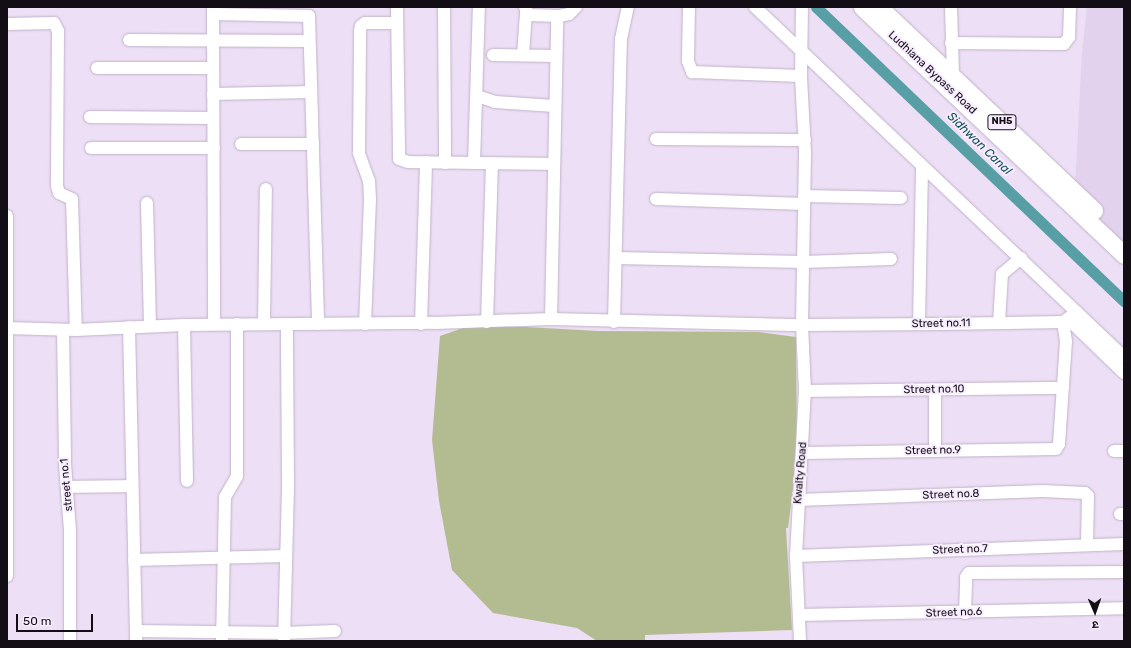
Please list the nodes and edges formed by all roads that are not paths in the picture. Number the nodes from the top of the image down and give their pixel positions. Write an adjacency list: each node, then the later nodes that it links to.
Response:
1 (397, 7): 18 (street)
2 (444, 7): 45 (street)
3 (479, 7): 34 (street)
4 (576, 7): 17 (street)
5 (628, 7): 58 (street)
6 (689, 7): 30 (street)
7 (755, 7): 24 (street)
8 (802, 7): 24 (street, Kwalty Road)
9 (862, 7): 57 (highway, Ludhiana Bypass Road / NH5)
10 (879, 7): 31 (highway, Ludhiana Bypass Road / NH5)
11 (951, 7): 23 (street)
12 (1070, 7): 23 (street)
13 (213, 10): 14 (street); 21 (street)
14 (263, 10): 16 (street)
15 (526, 10): 17 (street); 26 (street)
16 (312, 12): 22 (street)
17 (559, 16): 27 (street)
18 (398, 23): 44 (street); 73 (street)
19 (7, 24): 81 (street)
20 (129, 40): 21 (street)
21 (213, 41): 22 (street); 29 (street)
22 (310, 41): 32 (street)
23 (951, 43): 31 (street)
24 (802, 46): 30 (street, Kwalty Road); 49 (street)
25 (493, 55): 26 (street)
26 (523, 55): 27 (street)
27 (555, 56): 35 (street)
28 (97, 68): 29 (street)
29 (213, 68): 33 (street)
30 (801, 76): 39 (street, Kwalty Road)
31 (953, 76): 56 (highway, Ludhiana Bypass Road / NH5)
32 (311, 92): 33 (street); 41 (street)
33 (213, 94): 37 (street)
34 (477, 96): 35 (street); 46 (street)
35 (554, 106): 48 (street)
36 (90, 117): 37 (street)
37 (214, 118): 43 (street)
38 (656, 139): 39 (street)
39 (805, 140): 53 (street, Kwalty Road)
40 (242, 144): 41 (street)
41 (313, 144): 72 (street)
42 (91, 148): 43 (street)
43 (214, 148): 68 (street)
44 (426, 162): 45 (street); 74 (street)
45 (445, 163): 46 (street)
46 (474, 163): 47 (street)
47 (492, 163): 48 (street); 64 (street)
48 (553, 164): 63 (street)
49 (922, 166): 60 (street); 75 (street)
50 (266, 188): 70 (street)
51 (901, 198): 53 (street)
52 (656, 200): 53 (street)
53 (804, 200): 61 (street, Kwalty Road)
54 (147, 203): 77 (street)
55 (7, 216): 79 (street)
56 (1124, 239)
57 (1124, 255)
58 (617, 258): 61 (street); 65 (street)
59 (890, 258): 61 (street)
60 (1021, 258): 62 (street); 66 (street)
61 (803, 262): 76 (street, Kwalty Road)
62 (1069, 318): 66 (street, Street no.11); 82 (street); 83 (street); 84 (street)
63 (551, 319): 64 (street, Street no.11); 65 (street, Street no.11)
64 (487, 322): 74 (street, Street no.11)
65 (614, 322): 76 (street, Street no.11)
66 (999, 323): 75 (street, Street no.11)
67 (184, 324): 68 (street, Street no.11); 77 (street, Street no.11); 89 (street)
68 (214, 324): 69 (street, Street no.11)
69 (237, 324): 70 (street, Street no.11); 95 (street)
70 (264, 324): 71 (street, Street no.11)
71 (287, 324): 72 (street, Street no.11); 96 (street)
72 (318, 324): 73 (street, Street no.11)
73 (365, 324): 74 (street, Street no.11)
74 (421, 324)
75 (919, 324): 76 (street, Street no.11)
76 (802, 325): 86 (street, Kwalty Road)
77 (150, 326): 78 (street, Street no.11)
78 (129, 327): 81 (street, Street no.11); 90 (street)
79 (8, 328): 80 (street, Street no.11); 100 (street)
80 (63, 330): 81 (street, Street no.11); 91 (street, street no.1)
81 (76, 330)
82 (1124, 357)
83 (1124, 373)
84 (1063, 388): 85 (street, Street no.10); 87 (street, Street no.9)
85 (935, 390): 86 (street, Street no.10); 87 (street)
86 (805, 391): 88 (street, Kwalty Road)
87 (935, 451): 88 (street, Street no.9)
88 (803, 453): 92 (street, Kwalty Road)
89 (187, 481)
90 (131, 486): 91 (street); 98 (street)
91 (68, 487): 108 (street, street no.1)
92 (798, 500): 94 (street, Street no.8); 97 (street, Kwalty Road)
93 (1124, 544): 94 (street, Street no.7)
94 (1087, 545): 97 (street, Street no.7)
95 (223, 556): 96 (street); 98 (street); 106 (street)
96 (286, 556): 107 (street)
97 (796, 556): 103 (street, Kwalty Road)
98 (134, 560): 105 (street)
99 (1124, 572): 102 (street)
100 (7, 576)
101 (1124, 608): 102 (street, Street no.6)
102 (965, 613): 103 (street, Street no.6)
103 (799, 615): 109 (street, Kwalty Road)
104 (335, 630): 107 (street)
105 (136, 636): 106 (street)
106 (222, 637): 107 (street)
107 (284, 637)
108 (70, 641)
109 (800, 641)

